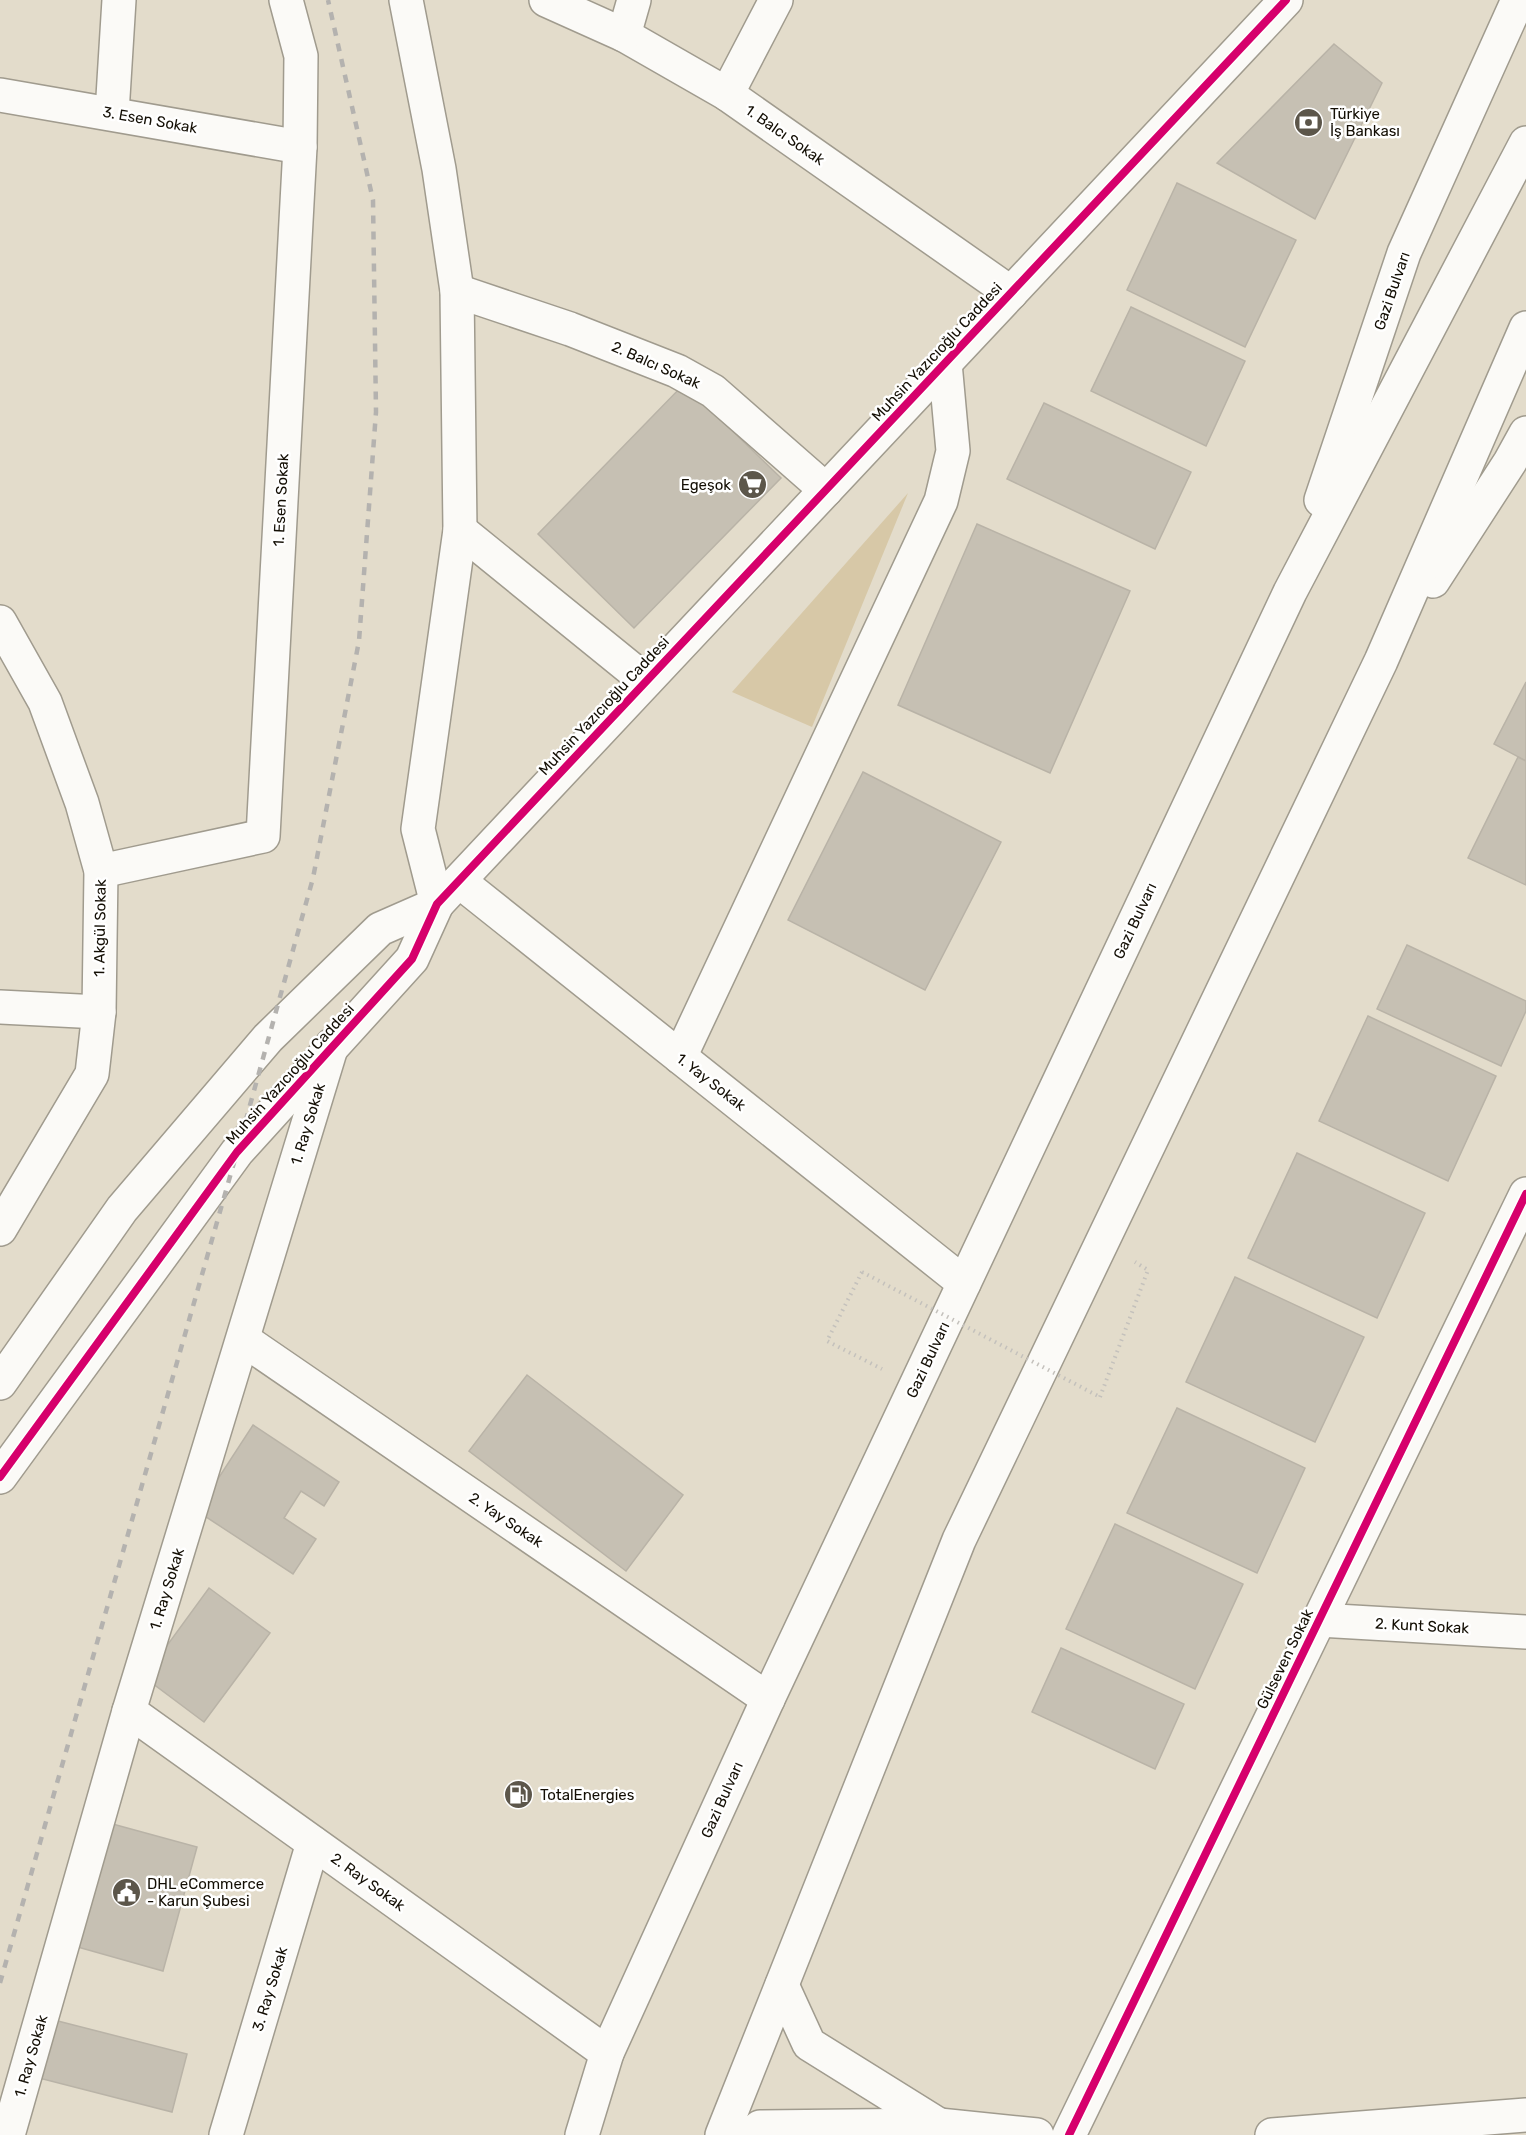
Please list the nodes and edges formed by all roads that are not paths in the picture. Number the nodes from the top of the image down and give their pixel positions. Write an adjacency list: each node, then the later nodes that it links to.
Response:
1 (119, 0): 12 (main road)
2 (286, 0): 14 (main road, 1. Esen Sokak)
3 (406, 0): 15 (main road)
4 (546, 0): 9 (main road, 1. Balcı Sokak)
5 (634, 0): 9 (main road)
6 (776, 0): 10 (main road)
7 (1286, 0): 16 (main road, Muhsin Yazıcıoğlu Caddesi)
8 (1518, 0): 22 (main road, Gazi Bulvarı)
9 (624, 35): 10 (main road, 1. Balcı Sokak)
10 (727, 94): 16 (main road, 1. Balcı Sokak)
11 (0, 95): 12 (main road, 3. Esen Sokak)
12 (112, 113): 14 (main road, 3. Esen Sokak)
13 (1526, 143): 22 (main road, Gazi Bulvarı)
14 (300, 147): 26 (main road, 1. Esen Sokak)
15 (457, 291): 20 (main road, 2. Balcı Sokak); 21 (main road)
16 (1011, 293): 18 (main road, Muhsin Yazıcıoğlu Caddesi)
17 (1526, 328): 24 (main road)
18 (945, 363): 20 (main road, Muhsin Yazıcıoğlu Caddesi); 31 (main road)
19 (1526, 433): 24 (main road)
20 (826, 490): 25 (main road, Muhsin Yazıcıoğlu Caddesi)
21 (460, 530): 25 (main road); 27 (main road)
22 (1290, 592): 34 (main road, Gazi Bulvarı)
23 (0, 622): 26 (main road, 1. Akgül Sokak)
24 (1382, 661): 43 (main road)
25 (646, 681): 27 (main road, Muhsin Yazıcıoğlu Caddesi)
26 (101, 871): 29 (main road, 1. Akgül Sokak)
27 (448, 892): 30 (main road, Muhsin Yazıcıoğlu Caddesi); 31 (main road, 1. Yay Sokak); 36 (main road, Muhsin Yazıcıoğlu Caddesi)
28 (0, 1007): 29 (main road)
29 (99, 1012): 33 (main road, 1. Akgül Sokak)
30 (332, 1046): 35 (main road, 1. Ray Sokak); 37 (main road, Muhsin Yazıcıoğlu Caddesi)
31 (680, 1057): 34 (main road, 1. Yay Sokak)
32 (1526, 1194): 38 (main road, Gülseven Sokak)
33 (0, 1229)
34 (964, 1283): 40 (main road, Gazi Bulvarı)
35 (244, 1340): 40 (main road, 2. Yay Sokak); 41 (main road, 1. Ray Sokak)
36 (0, 1383)
37 (0, 1477)
38 (1319, 1620): 39 (main road, 2. Kunt Sokak); 53 (main road, Gülseven Sokak)
39 (1526, 1632)
40 (768, 1699): 44 (main road, Gazi Bulvarı)
41 (129, 1711): 42 (main road, 2. Ray Sokak); 47 (main road, 1. Ray Sokak)
42 (313, 1843): 44 (main road, 2. Ray Sokak); 48 (main road, 3. Ray Sokak)
43 (782, 1985): 46 (main road); 50 (main road)
44 (607, 2053): 49 (main road, Gazi Bulvarı)
45 (1526, 2115): 54 (main road)
46 (939, 2125): 51 (main road); 52 (main road)
47 (8, 2135)
48 (226, 2135)
49 (582, 2135)
50 (722, 2135)
51 (750, 2135)
52 (1037, 2135)
53 (1069, 2135)
54 (1272, 2135)

